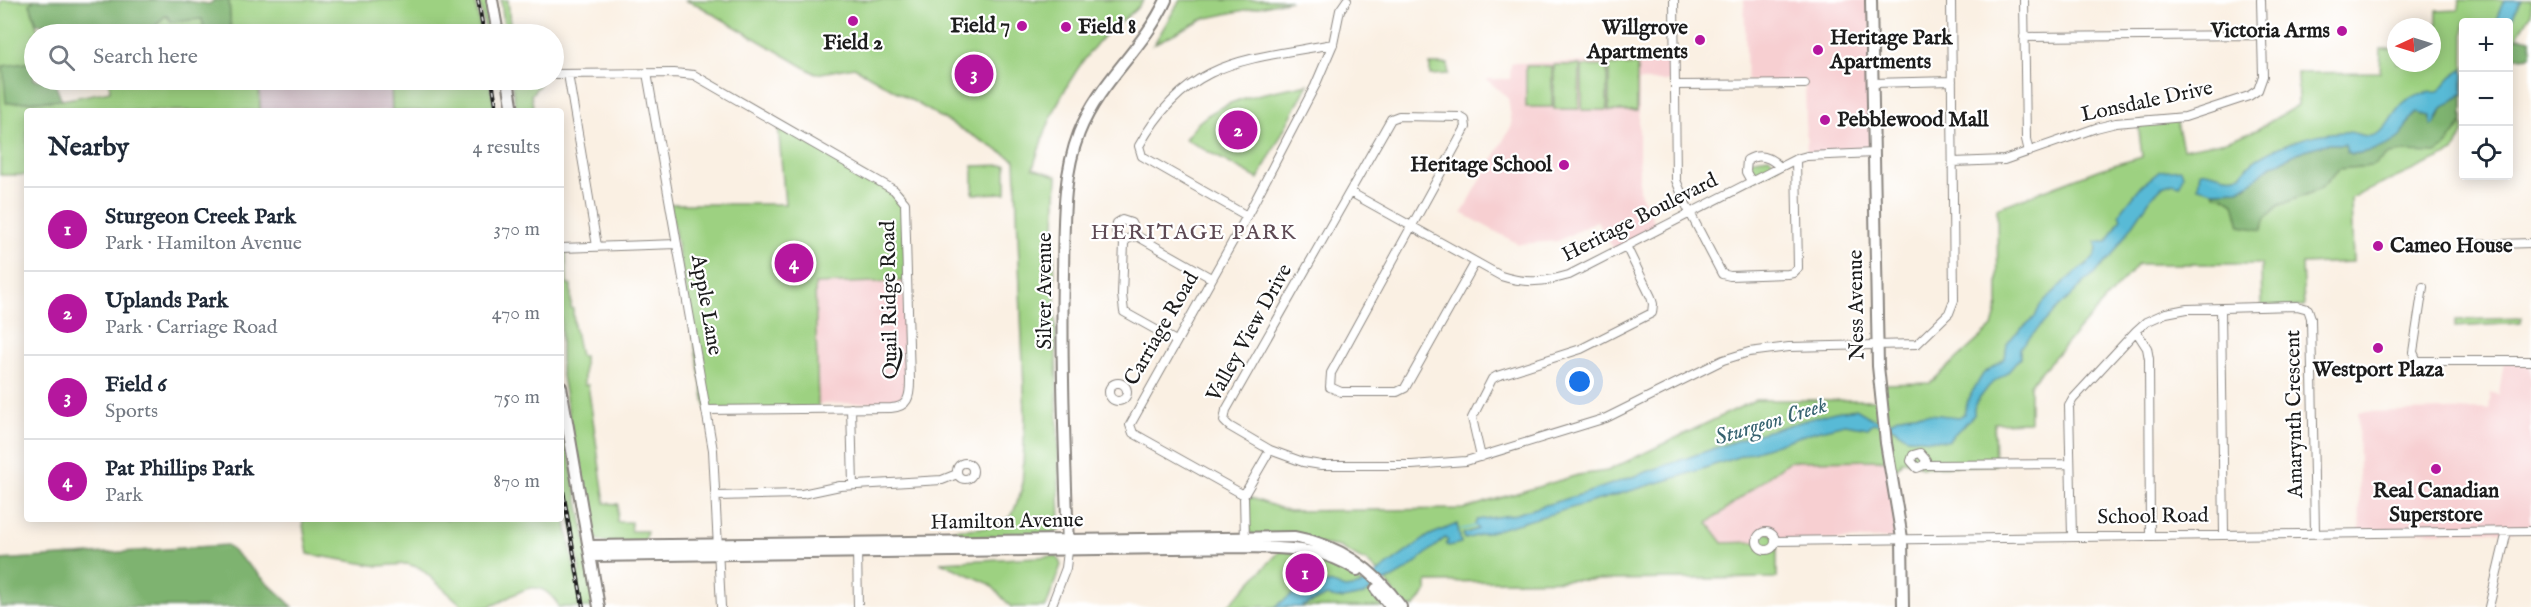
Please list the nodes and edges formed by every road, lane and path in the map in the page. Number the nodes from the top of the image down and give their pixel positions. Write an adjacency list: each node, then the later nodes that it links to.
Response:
1 (492, 0): 10 (street)
2 (500, 0): 11 (street)
3 (1166, 0): 72 (street, Silver Avenue)
4 (1347, 0): 14 (street, Carriage Road)
5 (1674, 0): 21 (street)
6 (1871, 0): 19 (street, Ness Avenue)
7 (1951, 0): 18 (street, Valley View Drive)
8 (2024, 0): 13 (street)
9 (2261, 0): 12 (street, Lonsdale Drive)
10 (496, 24)
11 (502, 24)
12 (2261, 35): 13 (street); 24 (street, Lonsdale Drive)
13 (2024, 37): 24 (street)
14 (1333, 44): 32 (street, Carriage Road); 32 (street)
15 (647, 73): 17 (street, Quail Ridge Road); 37 (street, Apple Lane); 53 (street, Quail Ridge Road)
16 (564, 74): 17 (street, Quail Ridge Road)
17 (568, 74): 39 (street)
18 (1952, 81): 19 (street); 27 (street, Valley View Drive)
19 (1873, 83): 25 (street, Ness Avenue)
20 (1805, 84): 21 (street)
21 (1675, 85): 31 (street)
22 (510, 90): 23 (street)
23 (513, 108)
24 (2029, 152): 27 (street, Lonsdale Drive)
25 (1874, 153): 26 (street, Heritage Boulevard); 48 (street, Ness Avenue)
26 (1796, 159): 28 (street, Heritage Boulevard); 31 (street)
27 (1953, 162): 48 (street, Valley View Drive)
28 (1779, 166): 29 (street, Heritage Boulevard); 29 (street, Heritage Boulevard)
29 (1751, 181): 31 (street, Heritage Boulevard)
30 (1350, 192): 33 (street, Heritage Boulevard); 33 (street, Valley View Drive); 55 (street, Valley View Drive)
31 (1691, 214): 40 (street, Heritage Boulevard)
32 (1247, 216): 43 (street, Carriage Road)
33 (1412, 228): 42 (street, Heritage Boulevard); 42 (street)
34 (1137, 236): 35 (street); 35 (street); 43 (street)
35 (1124, 243): 47 (street)
36 (2531, 243): 38 (street)
37 (677, 244): 39 (street); 54 (street, Apple Lane)
38 (2466, 245)
39 (597, 246): 41 (street)
40 (1626, 246): 42 (street, Heritage Boulevard); 56 (street)
41 (564, 248)
42 (1475, 263)
43 (1212, 278): 47 (street, Carriage Road)
44 (2423, 287): 49 (street)
45 (2221, 309): 46 (street, Amarynth Crescent); 65 (street, Amarynth Crescent); 66 (street)
46 (2136, 331): 57 (street, Amarynth Crescent); 67 (street)
47 (1176, 341): 52 (street, Carriage Road)
48 (1878, 346): 56 (street, Valley View Drive); 69 (street, Ness Avenue)
49 (2531, 361)
50 (1126, 396): 52 (street)
51 (564, 404): 75 (street)
52 (1140, 405): 61 (street, Carriage Road)
53 (851, 408): 54 (street, Quail Ridge Road); 60 (street)
54 (706, 410): 62 (street, Apple Lane)
55 (1270, 450): 56 (street, Valley View Drive); 61 (street)
56 (1481, 457)
57 (2070, 464): 58 (street); 68 (street, Amarynth Crescent)
58 (1924, 465)
59 (957, 474): 60 (street)
60 (853, 485): 62 (street)
61 (1244, 495): 71 (street)
62 (716, 496): 74 (street, Apple Lane)
63 (2507, 531): 64 (street, School Road); 65 (street, School Road); 84 (street)
64 (2531, 531)
65 (2315, 532): 66 (street, School Road)
66 (2224, 534): 67 (street, School Road)
67 (2150, 535): 68 (street, School Road)
68 (2073, 536): 69 (street, School Road)
69 (1902, 538): 70 (street, School Road); 83 (street, Ness Avenue)
70 (1775, 541)
71 (1245, 542): 72 (street, Hamilton Avenue); 76 (street, Hamilton Avenue)
72 (1068, 546): 73 (street, Hamilton Avenue); 80 (street, Silver Avenue)
73 (857, 548): 74 (street, Hamilton Avenue); 79 (street)
74 (717, 550): 75 (street, Hamilton Avenue); 78 (street, Apple Lane)
75 (590, 551): 77 (street)
76 (1386, 594): 81 (street, Hamilton Avenue); 82 (street, Hamilton Avenue)
77 (599, 607)
78 (721, 607)
79 (858, 607)
80 (1051, 607)
81 (1391, 607)
82 (1401, 607)
83 (1903, 607)
84 (2489, 607)

